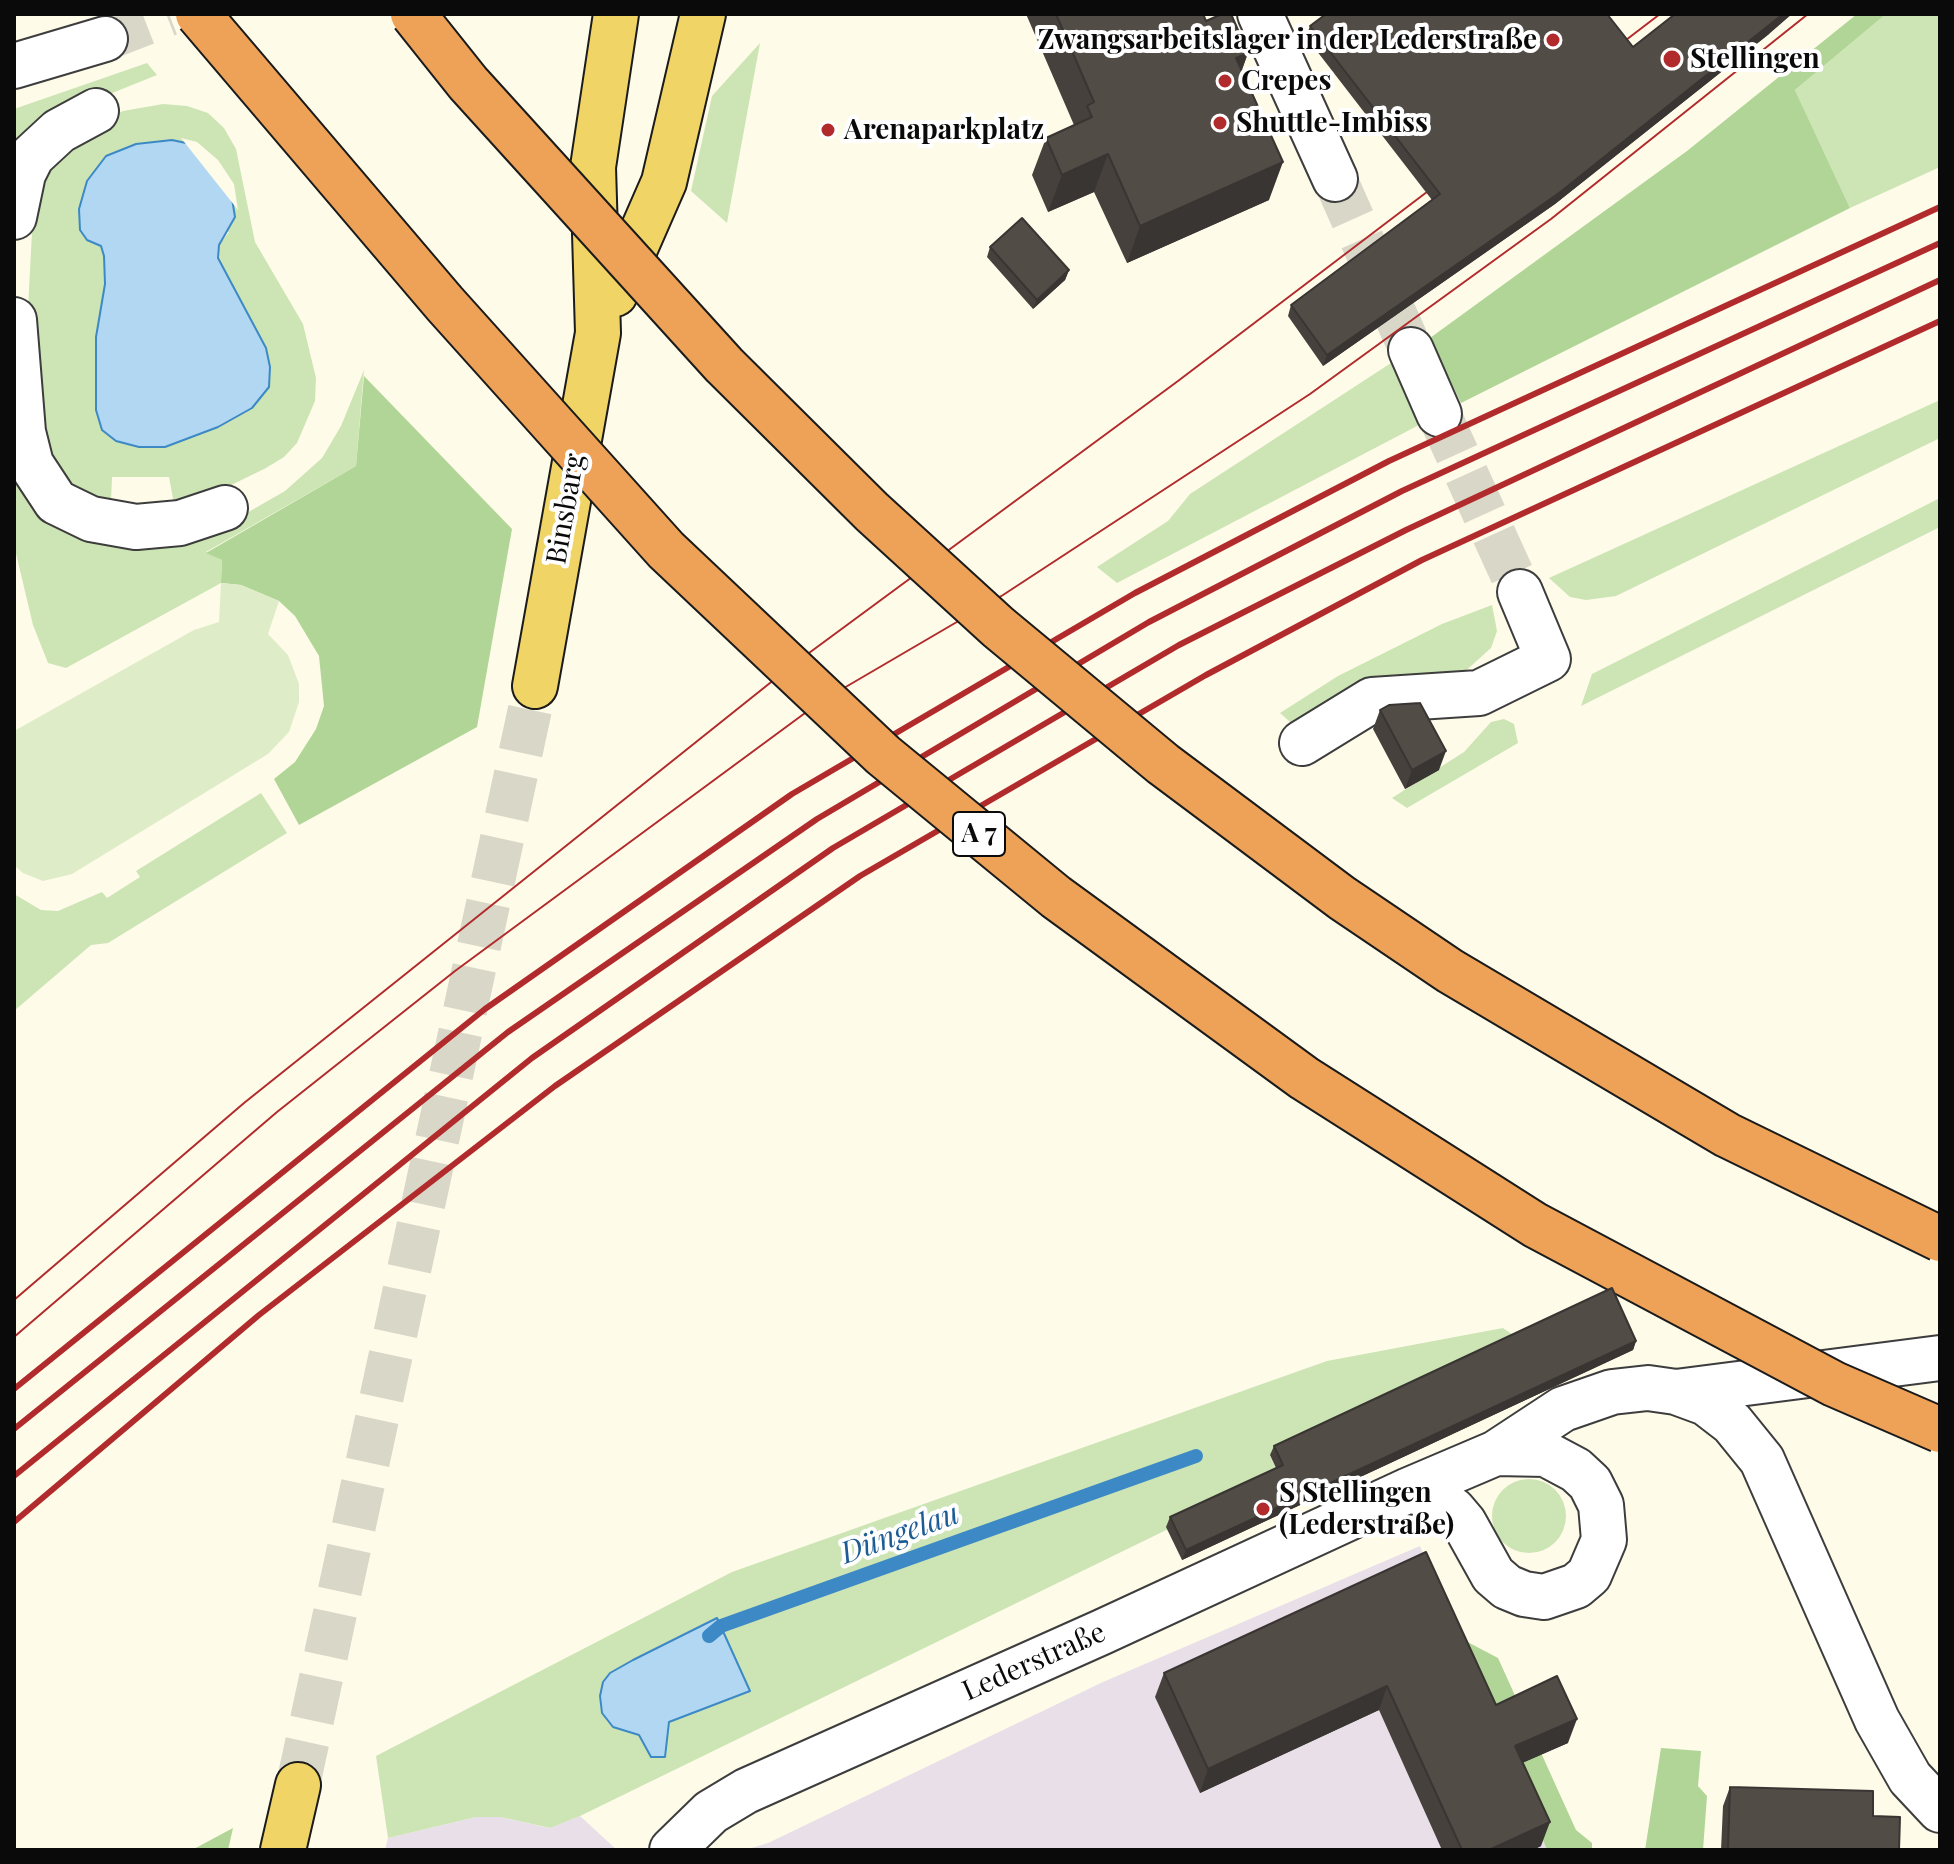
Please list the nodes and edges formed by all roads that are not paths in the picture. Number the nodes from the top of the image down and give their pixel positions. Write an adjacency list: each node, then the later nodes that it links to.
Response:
1 (198, 14): 22 (highway, A 7, bridge)
2 (413, 14): 19 (highway, bridge)
3 (703, 14): 12 (main road, Binsbarg)
4 (1260, 14): 9 (street)
5 (613, 18): 12 (main road, Binsbarg)
6 (105, 39): 7 (street)
7 (14, 66)
8 (96, 111): 10 (street)
9 (1335, 179)
10 (15, 204)
11 (14, 320): 15 (street)
12 (598, 333): 17 (main road, Binsbarg)
13 (1411, 350): 14 (street)
14 (1439, 414)
15 (225, 508)
16 (1520, 592): 18 (street)
17 (535, 686)
18 (1302, 743)
19 (1940, 1239)
20 (1940, 1358): 21 (street)
21 (1676, 1392): 23 (street); 26 (street)
22 (1940, 1430)
23 (1496, 1453): 24 (street, Lederstraße); 24 (street, Lederstraße)
24 (1409, 1490): 28 (street, Lederstraße)
25 (298, 1785): 27 (main road)
26 (1940, 1810)
27 (283, 1850)
28 (672, 1850)

